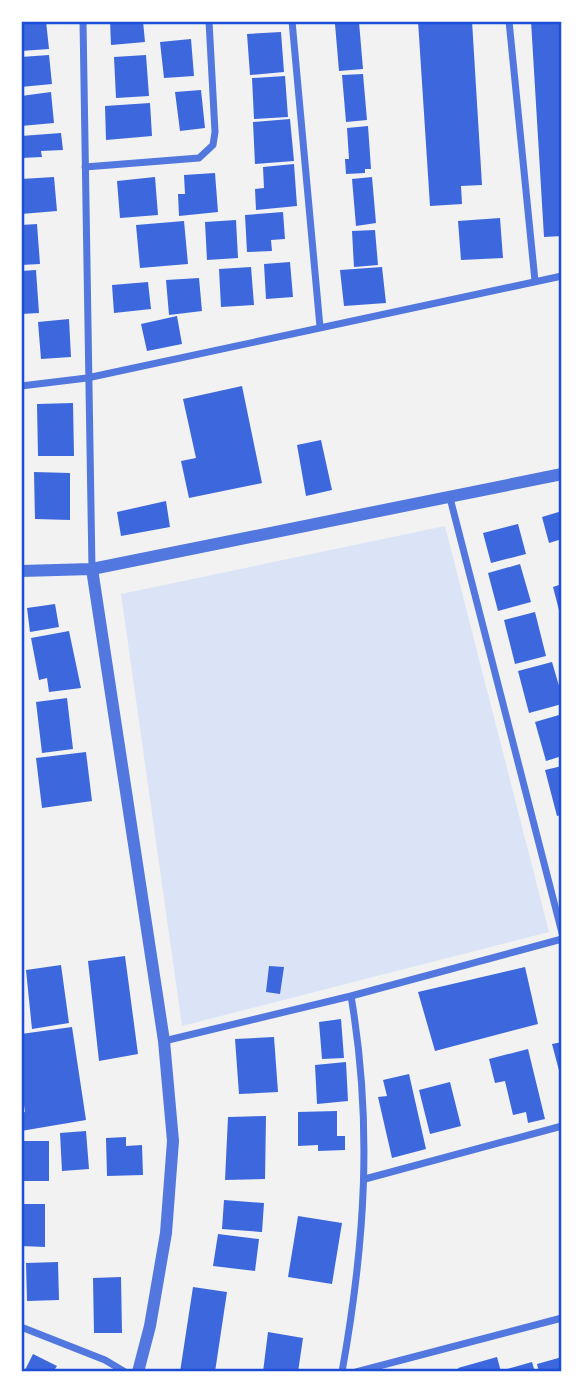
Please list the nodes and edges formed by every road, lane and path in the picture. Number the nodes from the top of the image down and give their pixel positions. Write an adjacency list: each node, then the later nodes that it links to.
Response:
1 (83, 21): 5 (street)
2 (209, 21): 5 (street)
3 (292, 21): 8 (street)
4 (509, 21): 7 (street)
5 (85, 167): 9 (street)
6 (562, 276): 7 (street)
7 (535, 281): 8 (street)
8 (320, 327): 9 (street)
9 (88, 378): 10 (street); 13 (street)
10 (21, 386)
11 (562, 474): 12 (street)
12 (450, 498): 13 (street); 15 (street)
13 (92, 569): 14 (street); 17 (street)
14 (21, 571)
15 (562, 936): 16 (street)
16 (351, 996): 17 (street); 19 (street)
17 (164, 1041): 23 (street)
18 (562, 1126): 19 (street)
19 (365, 1179): 24 (street)
20 (562, 1318): 25 (street)
21 (21, 1327): 22 (street)
22 (125, 1372)
23 (138, 1372)
24 (342, 1372)
25 (356, 1372)

